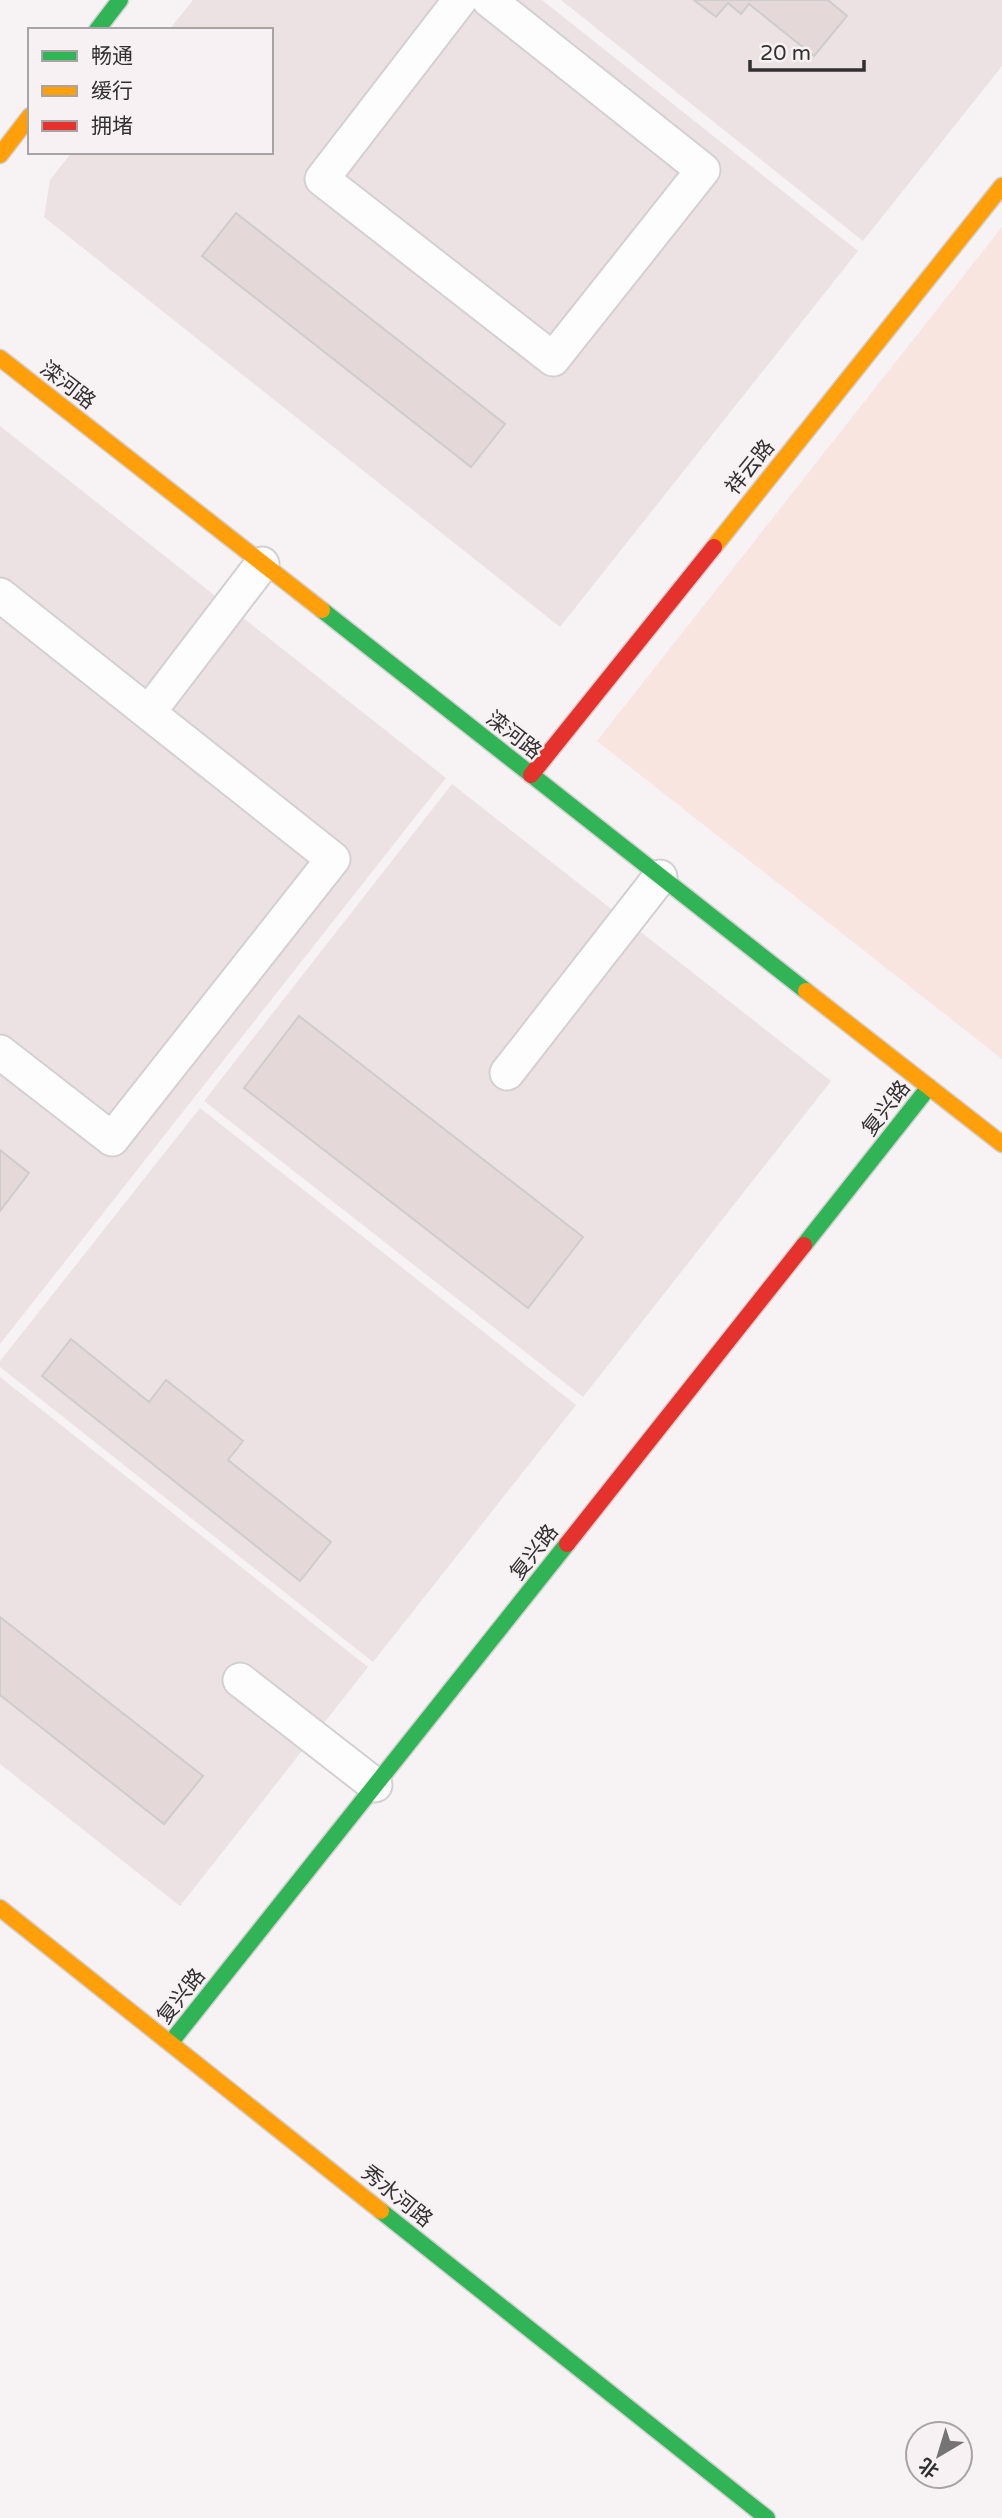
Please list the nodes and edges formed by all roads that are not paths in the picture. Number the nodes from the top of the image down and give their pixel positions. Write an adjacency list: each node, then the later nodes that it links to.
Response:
1 (120, 0): 4 (street)
2 (460, 0): 3 (street)
3 (489, 0)
4 (99, 28)
5 (28, 119): 6 (street)
6 (0, 155)
7 (1002, 186): 12 (street, 祥云路)
8 (0, 358): 9 (street, 滦河路)
9 (262, 564): 11 (street); 12 (street, 滦河路)
10 (0, 595): 11 (street)
11 (149, 712): 14 (street)
12 (531, 775): 13 (street, 滦河路)
13 (660, 877): 15 (street); 16 (street, 滦河路)
14 (0, 1052)
15 (507, 1073)
16 (929, 1087): 17 (street, 滦河路); 19 (street, 复兴路)
17 (1002, 1144)
18 (240, 1680): 19 (street)
19 (375, 1785): 21 (street, 复兴路)
20 (0, 1908): 21 (street, 秀水河路)
21 (171, 2042): 22 (street, 秀水河路)
22 (767, 2518)

